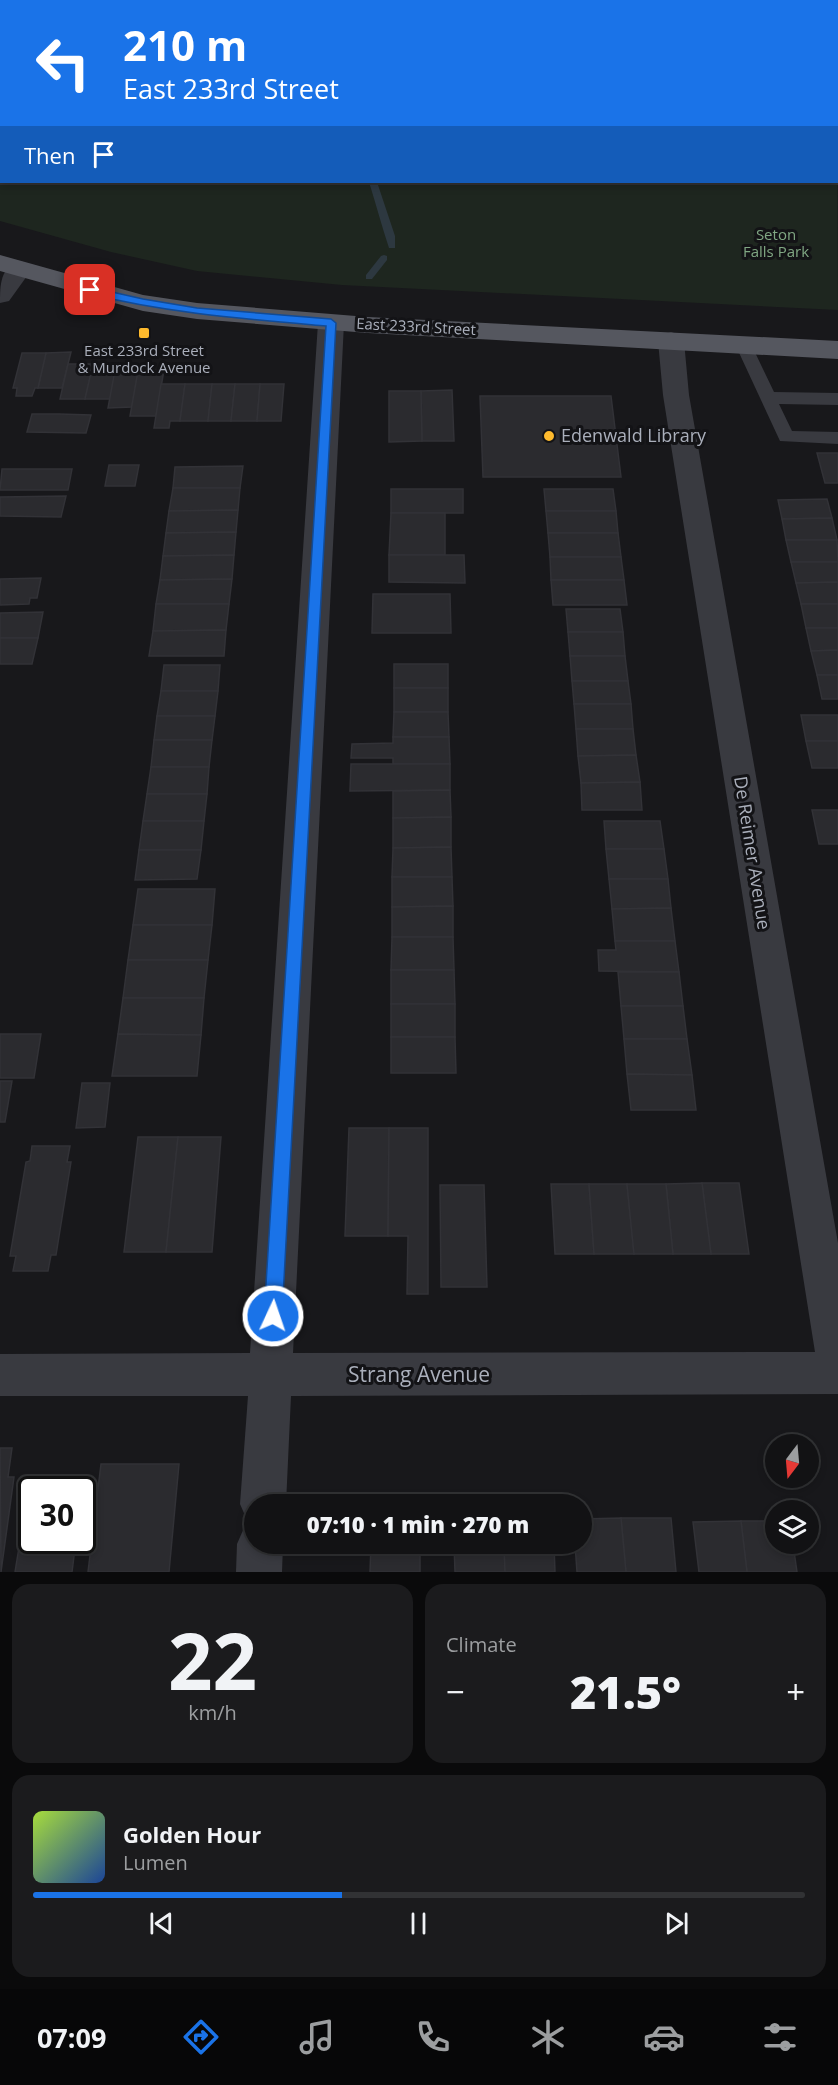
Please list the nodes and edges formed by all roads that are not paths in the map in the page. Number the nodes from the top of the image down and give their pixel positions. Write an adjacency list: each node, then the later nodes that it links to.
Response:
1 (10, 266): 2 (street); 3 (main road, East 233rd Street)
2 (0, 295)
3 (331, 323): 4 (main road, East 233rd Street); 13 (street)
4 (671, 341): 5 (main road, East 233rd Street); 10 (street, De Reimer Avenue)
5 (743, 344): 6 (main road, East 233rd Street); 7 (lane)
6 (838, 350)
7 (766, 399): 8 (lane); 9 (lane)
8 (838, 399)
9 (838, 438)
10 (838, 1365)
11 (838, 1373): 13 (street, Strang Avenue)
12 (0, 1375): 13 (street, Strang Avenue)
13 (270, 1375): 14 (street)
14 (264, 1494)
15 (260, 1554): 16 (street)
16 (259, 1572)

